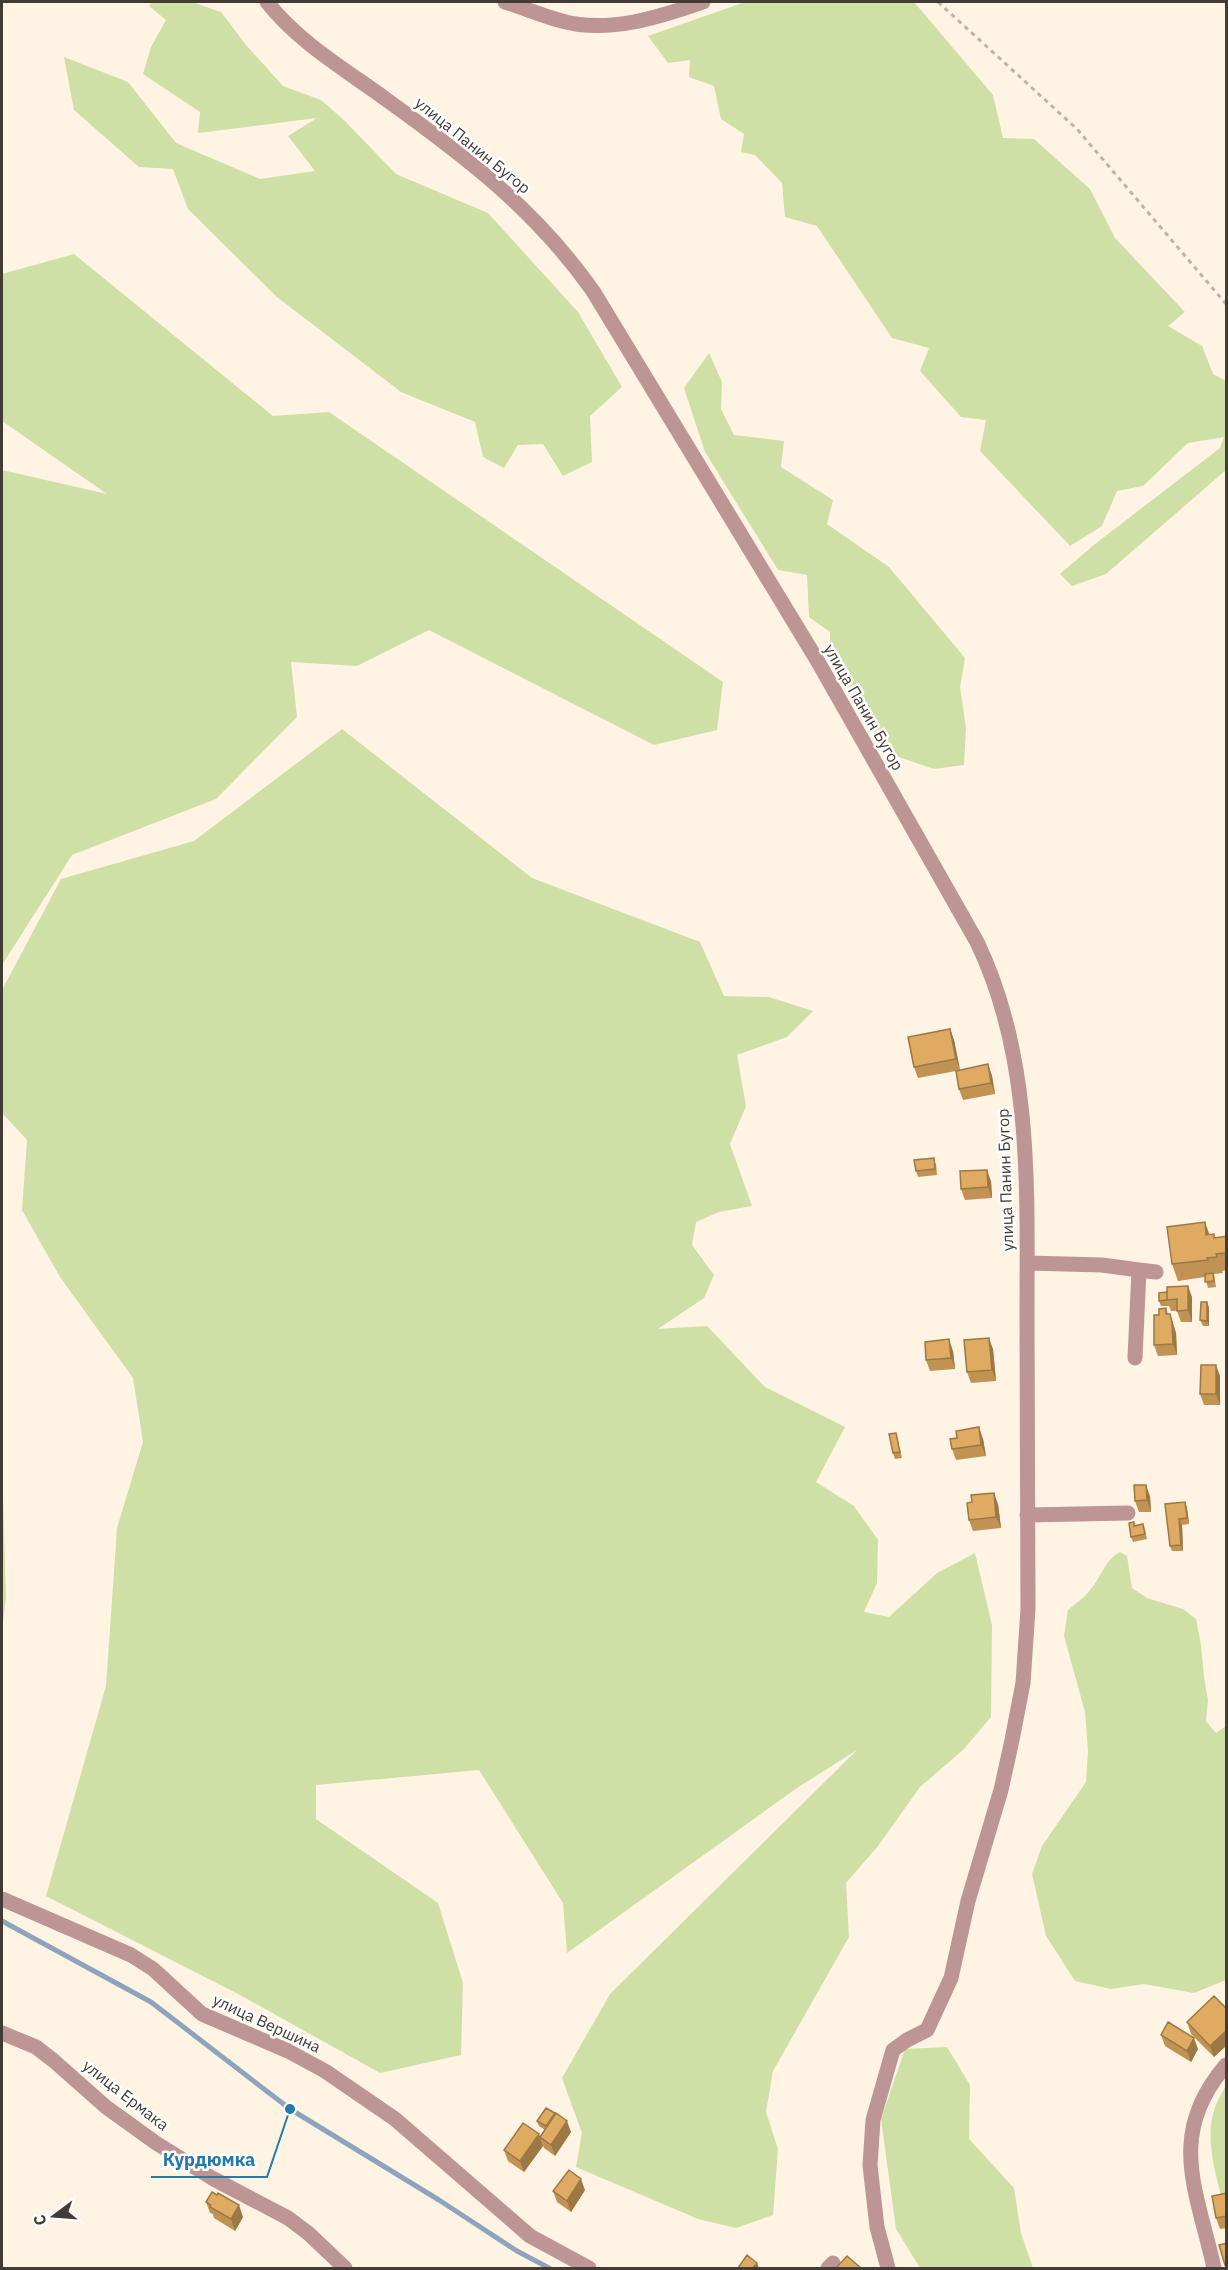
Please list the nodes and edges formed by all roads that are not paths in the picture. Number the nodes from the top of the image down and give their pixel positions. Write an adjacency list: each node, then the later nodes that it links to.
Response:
1 (267, 2): 4 (street, улица Панин Бугор)
2 (505, 2): 3 (street)
3 (703, 2)
4 (1027, 1263): 5 (street); 9 (street, улица Панин Бугор)
5 (1139, 1270): 6 (street); 7 (street)
6 (1156, 1272)
7 (1135, 1358)
8 (1128, 1513): 9 (street)
9 (1027, 1515): 15 (street, улица Панин Бугор)
10 (2, 1899): 14 (street, улица Вершина)
11 (2, 2033): 13 (street, улица Ермака)
12 (1227, 2065): 16 (street)
13 (345, 2268)
14 (589, 2268)
15 (888, 2268)
16 (1214, 2268)

